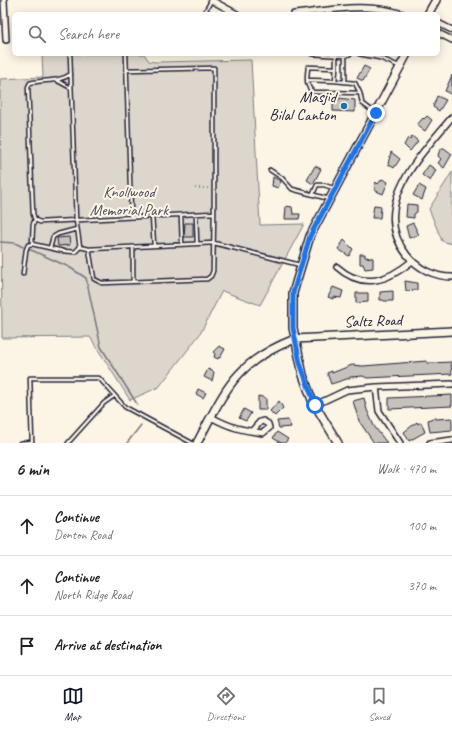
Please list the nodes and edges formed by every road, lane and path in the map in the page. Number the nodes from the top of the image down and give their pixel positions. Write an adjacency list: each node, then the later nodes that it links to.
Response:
1 (4, 0): 12 (street)
2 (212, 0): 4 (lane); 5 (street)
3 (436, 0): 8 (street)
4 (206, 12)
5 (233, 12)
6 (312, 12): 7 (street)
7 (393, 12)
8 (429, 12)
9 (440, 24): 10 (street)
10 (452, 30)
11 (440, 34): 13 (street)
12 (6, 40)
13 (452, 40)
14 (70, 56): 23 (lane)
15 (126, 56): 22 (lane)
16 (336, 56): 21 (lane)
17 (345, 56): 27 (lane)
18 (370, 56): 20 (lane)
19 (406, 56): 20 (street)
20 (400, 67): 30 (street)
21 (336, 68): 25 (lane); 26 (lane)
22 (127, 70): 34 (lane); 41 (lane)
23 (71, 74): 24 (lane); 28 (lane)
24 (57, 80): 28 (lane); 43 (lane)
25 (307, 80): 26 (lane); 29 (lane)
26 (335, 81): 27 (lane)
27 (345, 82): 29 (lane)
28 (71, 88): 44 (lane)
29 (360, 93): 30 (lane)
30 (376, 113): 35 (street)
31 (452, 117): 55 (street)
32 (270, 170): 36 (lane)
33 (196, 188): 34 (path)
34 (214, 188): 38 (lane)
35 (335, 189): 36 (lane); 37 (street)
36 (313, 194): 37 (lane)
37 (329, 199): 56 (street)
38 (214, 213): 39 (lane); 46 (lane)
39 (196, 214): 40 (lane); 49 (lane)
40 (181, 215): 42 (lane); 48 (lane)
41 (131, 216): 42 (lane); 44 (lane)
42 (152, 216): 50 (lane)
43 (35, 220): 44 (lane); 47 (lane)
44 (76, 220): 45 (lane)
45 (77, 229): 51 (lane); 52 (lane)
46 (214, 243): 49 (lane); 56 (lane); 60 (lane)
47 (32, 244): 52 (lane); 58 (lane)
48 (182, 244): 49 (lane); 50 (lane)
49 (197, 244)
50 (154, 246): 53 (lane)
51 (80, 247): 52 (lane); 54 (lane)
52 (50, 248)
53 (133, 248): 54 (lane); 60 (lane)
54 (89, 249): 60 (lane)
55 (412, 261): 57 (street); 59 (street)
56 (301, 265): 62 (street)
57 (337, 268)
58 (23, 274)
59 (452, 277)
60 (133, 281)
61 (452, 331): 62 (street, Saltz Road)
62 (295, 339): 66 (street); 67 (street, Saltz Road)
63 (452, 384): 64 (street)
64 (376, 387): 66 (street); 76 (street)
65 (114, 396): 71 (lane); 72 (lane); 73 (lane)
66 (315, 405): 75 (street)
67 (211, 417): 68 (street); 74 (street, Saltz Road)
68 (253, 430)
69 (452, 440): 77 (street)
70 (20, 443): 71 (lane)
71 (32, 443)
72 (68, 443)
73 (192, 443)
74 (197, 443)
75 (338, 443)
76 (400, 443)
77 (430, 443)

